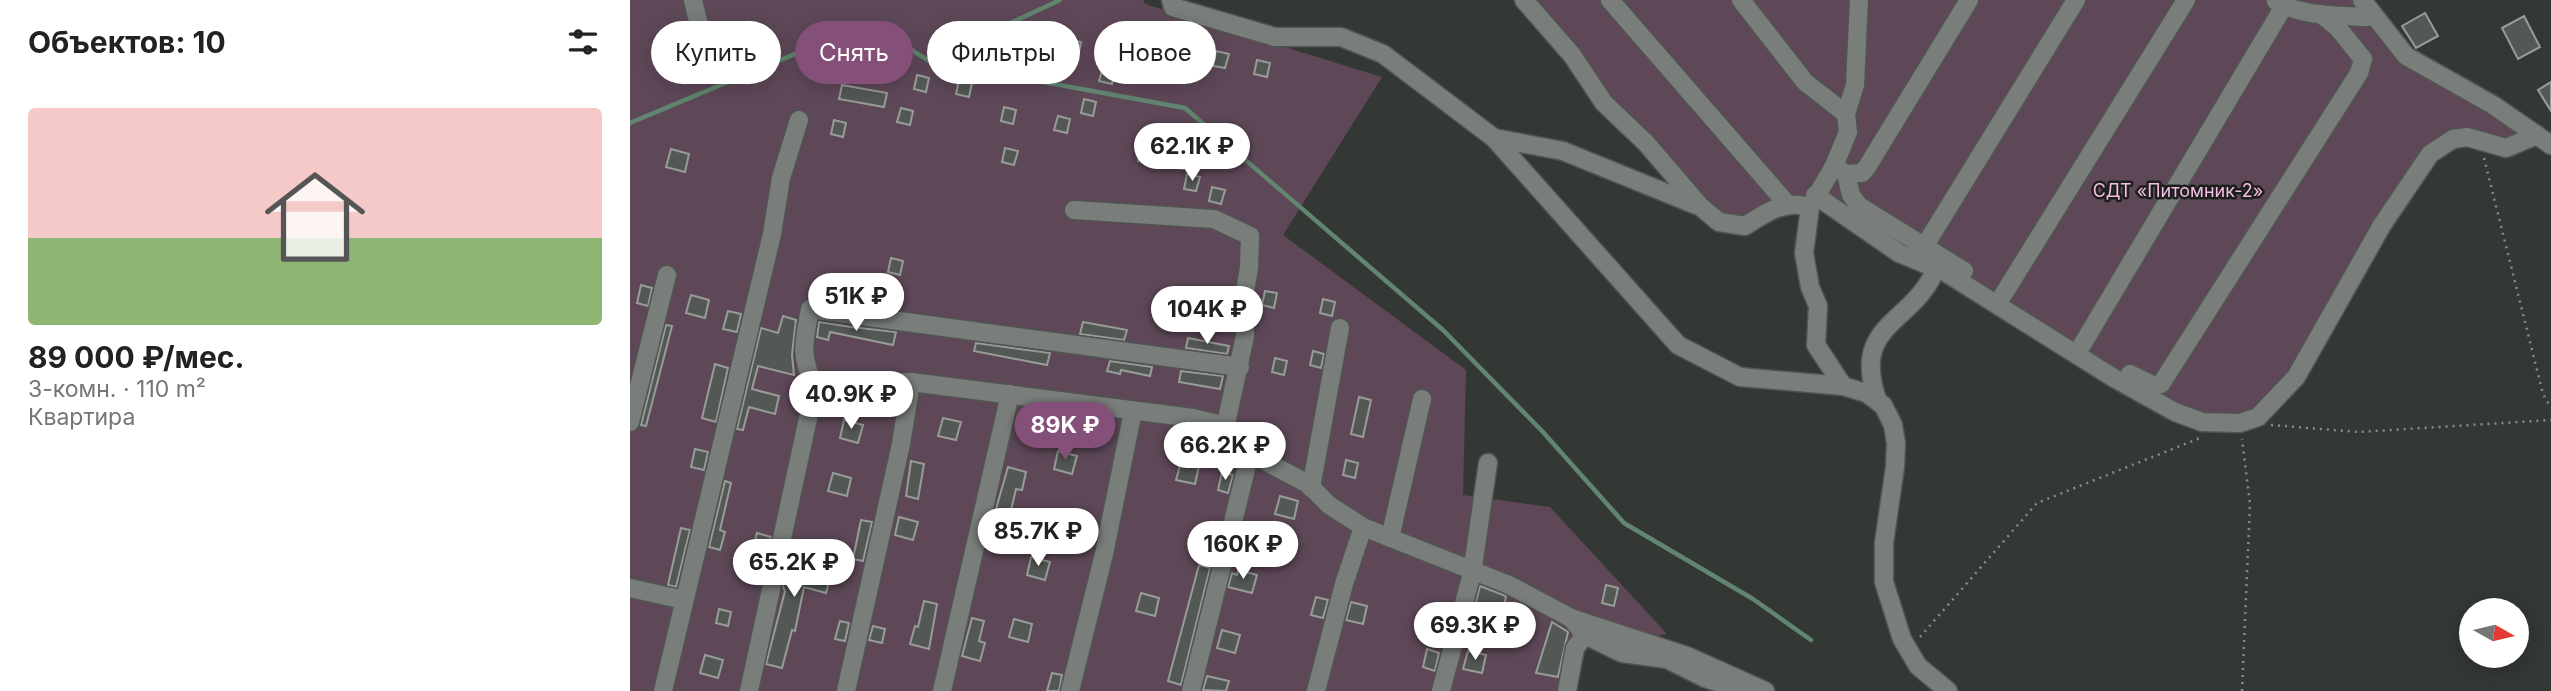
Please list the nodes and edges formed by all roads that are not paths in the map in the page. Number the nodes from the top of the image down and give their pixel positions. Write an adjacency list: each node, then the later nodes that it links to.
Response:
1 (694, 0): 13 (street)
2 (1171, 0): 16 (street)
3 (1524, 0): 21 (street)
4 (1610, 0): 20 (street)
5 (1741, 0): 14 (street)
6 (1969, 0): 18 (street)
7 (2076, 0): 23 (street)
8 (2186, 0): 26 (street)
9 (1859, 2): 14 (street)
10 (2279, 3): 12 (street); 28 (street)
11 (2366, 7): 12 (street); 17 (street)
12 (2321, 14): 28 (street)
13 (699, 21)
14 (1846, 114): 18 (street)
15 (799, 120): 46 (street)
16 (1494, 138): 21 (street); 32 (street)
17 (2544, 140): 24 (street)
18 (1840, 170): 19 (street); 23 (street)
19 (1813, 201): 20 (street); 24 (street); 32 (street)
20 (1788, 205): 21 (street)
21 (1701, 206)
22 (1074, 210): 29 (street)
23 (1924, 247): 26 (street)
24 (1936, 268): 35 (street)
25 (667, 275): 37 (street)
26 (2003, 295): 28 (street)
27 (1339, 328): 41 (street)
28 (2082, 345)
29 (1240, 367): 31 (street); 38 (street)
30 (911, 382): 31 (street); 33 (street); 52 (street)
31 (815, 386): 51 (street)
32 (1843, 386): 35 (street)
33 (1010, 394): 36 (street); 53 (street)
34 (1422, 400): 43 (street)
35 (1878, 402): 59 (street)
36 (1133, 411): 38 (street); 54 (street)
37 (630, 422)
38 (1225, 428): 39 (street)
39 (1250, 453): 41 (street); 55 (street)
40 (1488, 463): 44 (street)
41 (1311, 488): 42 (street)
42 (1363, 527): 43 (street); 56 (street)
43 (1390, 538): 44 (street)
44 (1472, 573): 47 (street); 57 (street)
45 (630, 588): 46 (street)
46 (684, 600): 50 (street)
47 (1571, 618): 48 (street); 49 (street)
48 (1585, 635): 49 (street); 58 (street)
49 (1763, 690)
50 (663, 691)
51 (749, 691)
52 (846, 691)
53 (942, 691)
54 (1070, 691)
55 (1191, 691)
56 (1316, 691)
57 (1441, 691)
58 (1567, 691)
59 (1948, 691)

